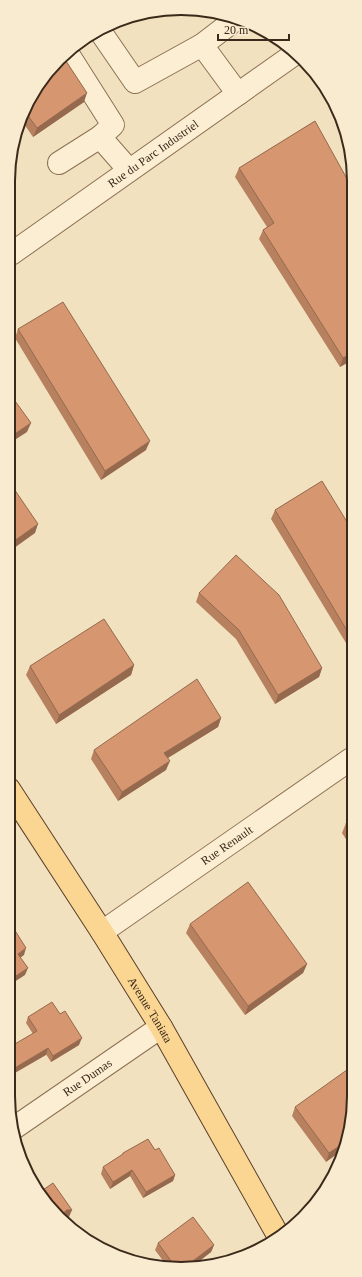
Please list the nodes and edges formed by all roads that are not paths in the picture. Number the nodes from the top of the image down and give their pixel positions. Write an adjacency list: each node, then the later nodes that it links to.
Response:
1 (231, 23): 3 (street)
2 (103, 35): 3 (street)
3 (202, 45): 6 (street)
4 (291, 57): 6 (street, Rue du Parc Industriel)
5 (70, 58): 7 (street)
6 (238, 94): 9 (street, Rue du Parc Industriel)
7 (100, 137): 8 (street); 9 (street)
8 (59, 163)
9 (129, 170): 10 (street, Rue du Parc Industriel)
10 (15, 251)
11 (347, 762): 13 (street, Rue Renault)
12 (15, 798): 13 (main road, Avenue Taniata)
13 (102, 932): 14 (main road, Avenue Taniata)
14 (160, 1027): 15 (street, Rue Dumas); 16 (main road, Avenue Taniata)
15 (18, 1126)
16 (276, 1232)

